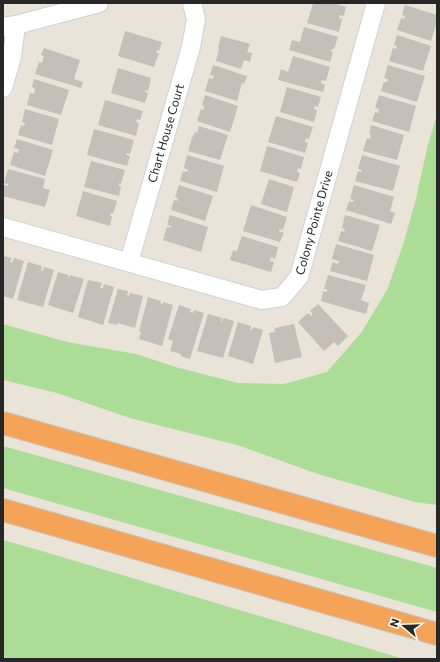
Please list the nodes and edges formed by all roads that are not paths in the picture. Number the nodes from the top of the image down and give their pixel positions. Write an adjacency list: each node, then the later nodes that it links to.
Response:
1 (99, 3): 4 (street)
2 (192, 3): 7 (street, Chart House Court)
3 (376, 3): 7 (street, Colony Pointe Drive)
4 (10, 26): 5 (street)
5 (3, 88)
6 (3, 227): 7 (street, Colony Pointe Drive)
7 (129, 262)
8 (3, 423): 10 (highway)
9 (3, 510): 11 (highway)
10 (437, 546)
11 (437, 634)

